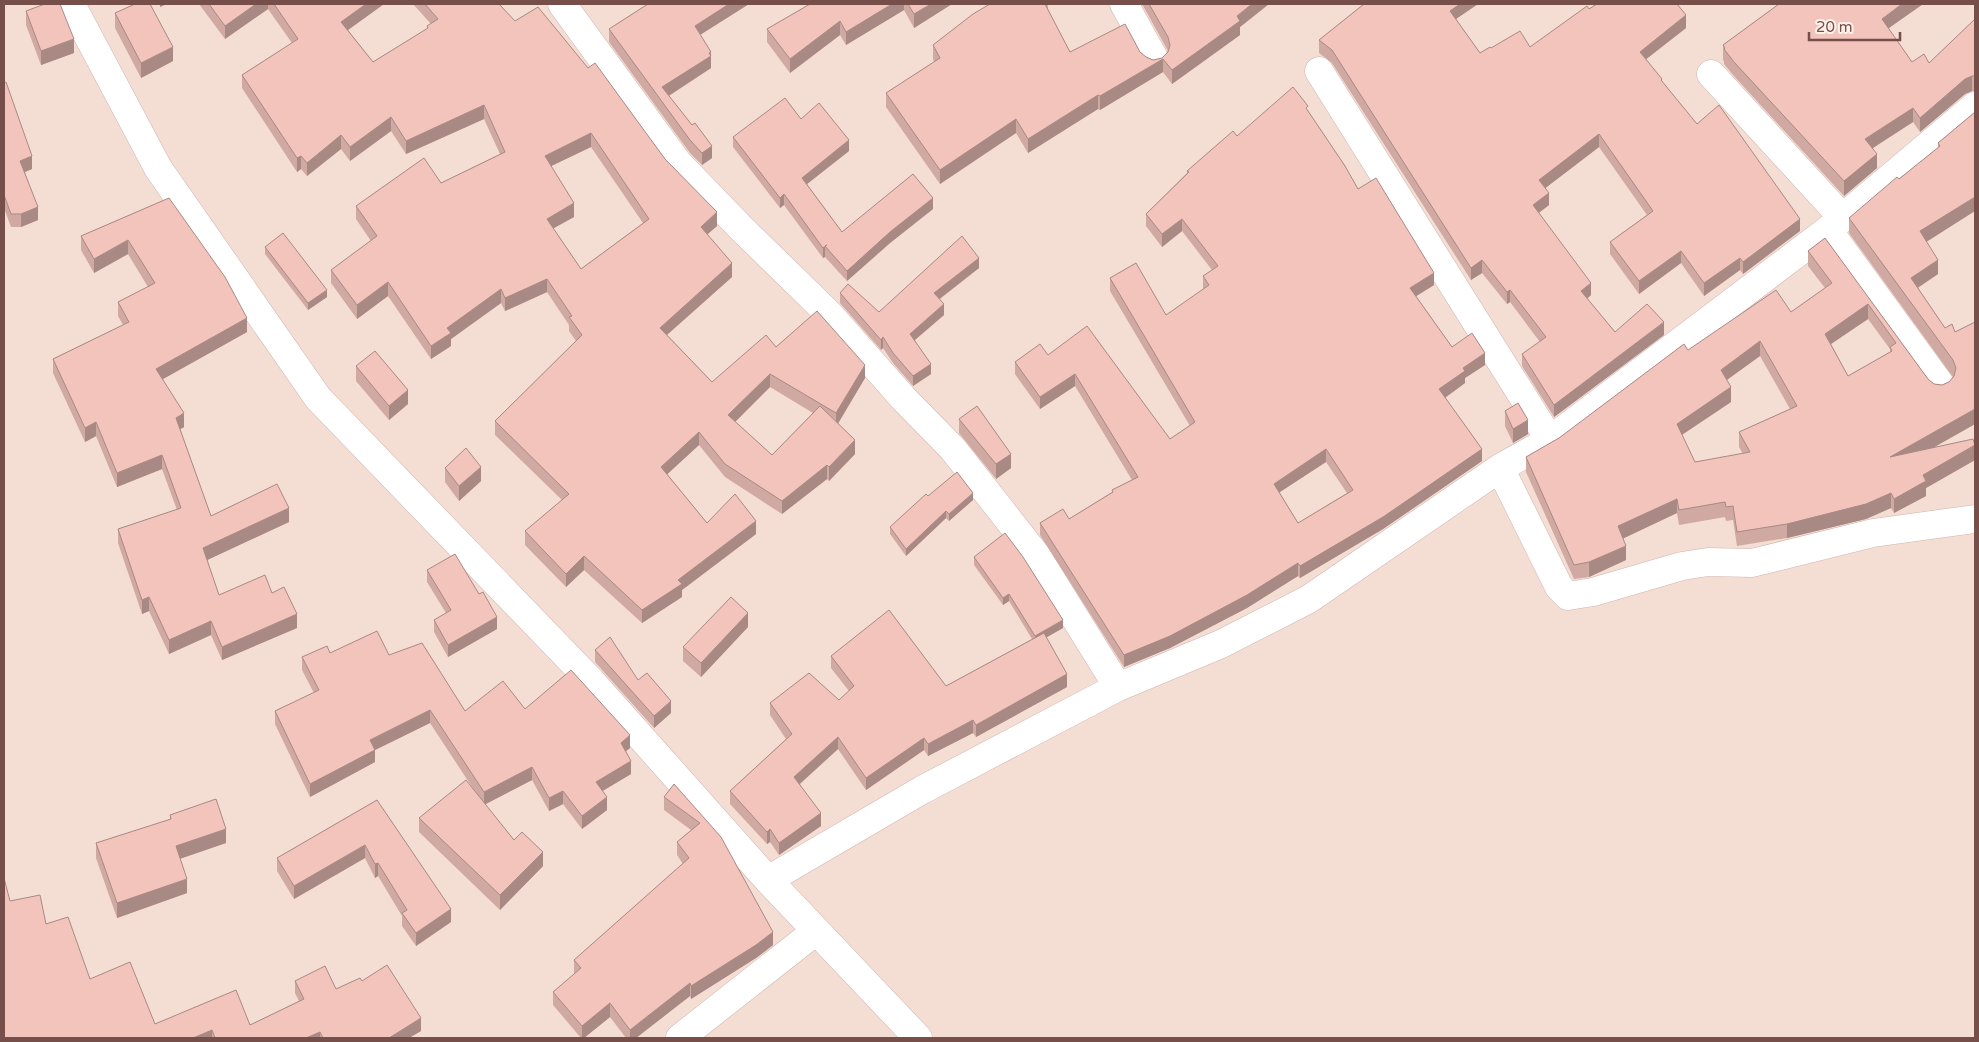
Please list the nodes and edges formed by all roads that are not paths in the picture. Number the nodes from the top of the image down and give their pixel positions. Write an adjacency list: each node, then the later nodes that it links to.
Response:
1 (71, 4): 14 (street)
2 (562, 4): 13 (street)
3 (1124, 4): 4 (street)
4 (1154, 58)
5 (1319, 70): 10 (street)
6 (1711, 74): 8 (street)
7 (1975, 106): 8 (street)
8 (1835, 224): 9 (street); 10 (street)
9 (1940, 384)
10 (1550, 440): 11 (street)
11 (1500, 468): 12 (street); 13 (street)
12 (1975, 519)
13 (1118, 687): 14 (street)
14 (768, 880): 15 (street)
15 (816, 930): 16 (street); 17 (street)
16 (680, 1038)
17 (918, 1038)

